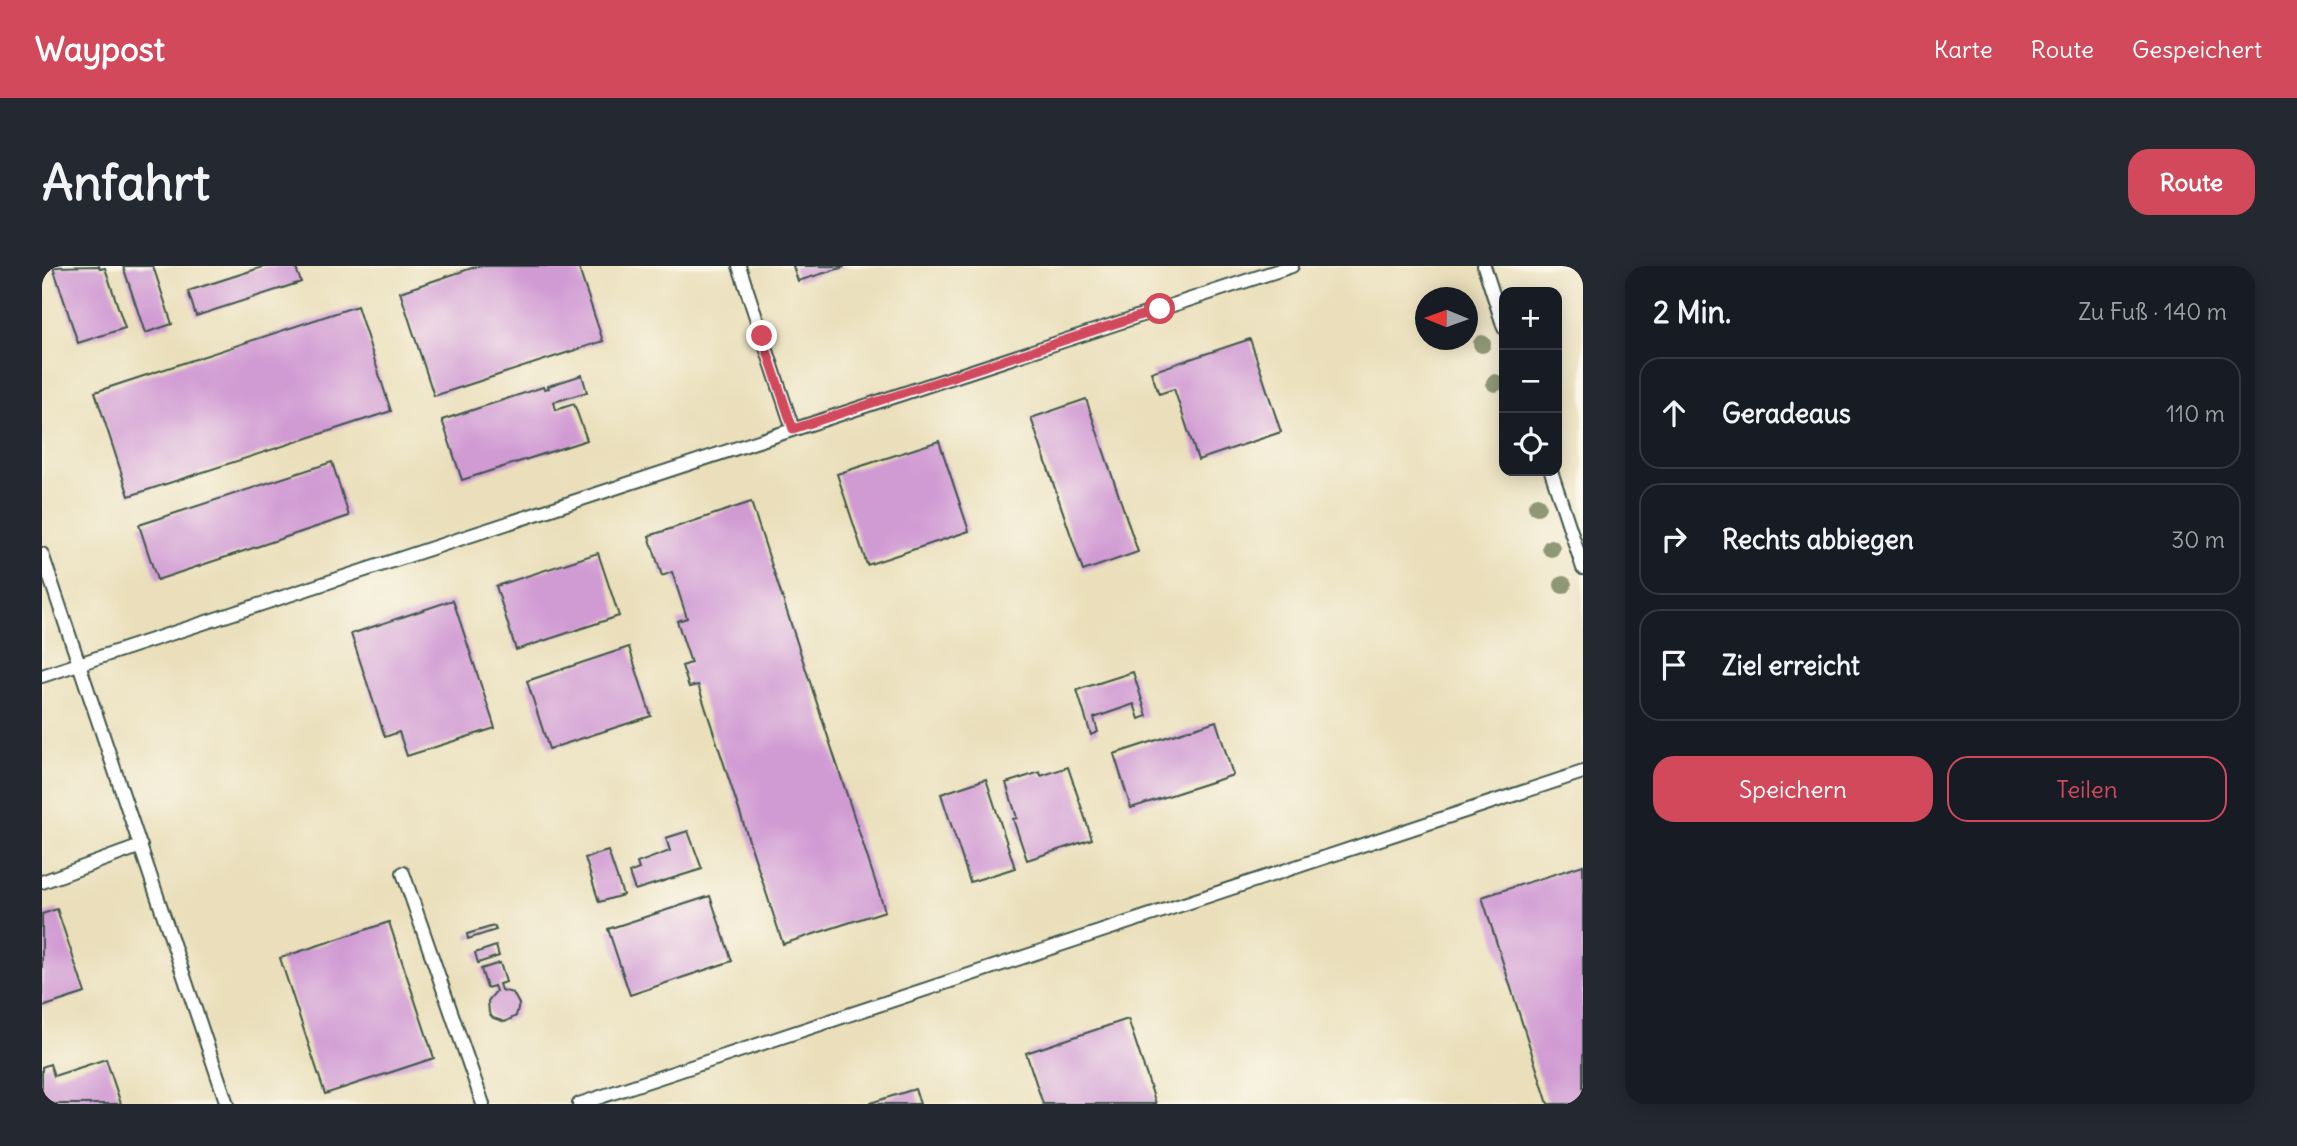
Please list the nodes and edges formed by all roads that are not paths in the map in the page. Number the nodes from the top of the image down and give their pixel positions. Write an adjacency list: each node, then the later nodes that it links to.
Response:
1 (739, 266): 5 (lane)
2 (1292, 266): 5 (lane)
3 (1484, 266): 4 (lane)
4 (1499, 312)
5 (793, 429): 9 (lane)
6 (1553, 476): 8 (lane)
7 (42, 554): 9 (lane)
8 (1583, 568)
9 (79, 664): 10 (lane); 12 (lane)
10 (42, 676)
11 (1583, 772): 17 (lane)
12 (141, 846): 14 (lane); 15 (lane)
13 (403, 873): 16 (lane)
14 (42, 881)
15 (227, 1104)
16 (483, 1104)
17 (579, 1104)

